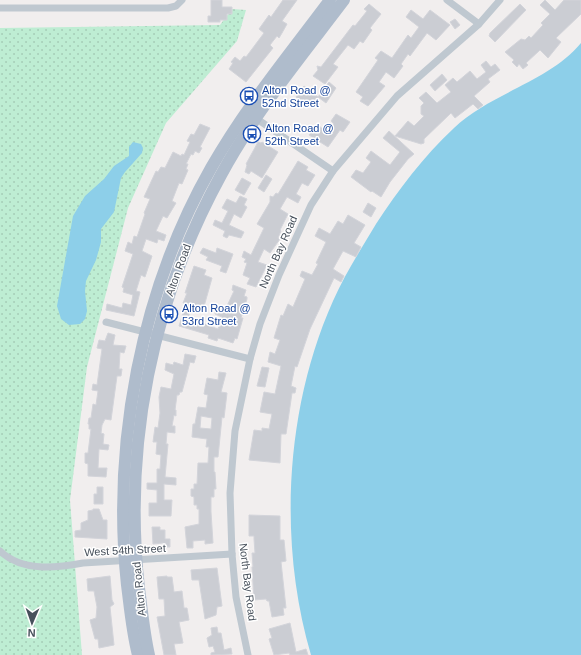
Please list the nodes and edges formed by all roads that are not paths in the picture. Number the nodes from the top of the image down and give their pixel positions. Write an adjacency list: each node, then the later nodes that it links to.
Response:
1 (48, 0): 8 (street)
2 (330, 0): 10 (main road, Alton Road)
3 (344, 0): 10 (main road, Alton Road)
4 (447, 0): 9 (street)
5 (500, 0): 9 (street, North Bay Road)
6 (182, 1): 8 (street)
7 (0, 8): 8 (street)
8 (47, 8)
9 (479, 24): 11 (street, North Bay Road)
10 (250, 115): 11 (street); 13 (main road, Alton Road)
11 (333, 171): 14 (street, North Bay Road)
12 (106, 322): 13 (street)
13 (152, 333): 14 (street); 17 (main road, Alton Road)
14 (250, 359): 16 (street, North Bay Road)
15 (0, 551): 17 (street, West 54th Street)
16 (232, 554): 17 (street, West 54th Street); 20 (street, North Bay Road)
17 (130, 561): 18 (main road, Alton Road); 19 (main road, Alton Road)
18 (138, 655)
19 (149, 655)
20 (248, 655)

